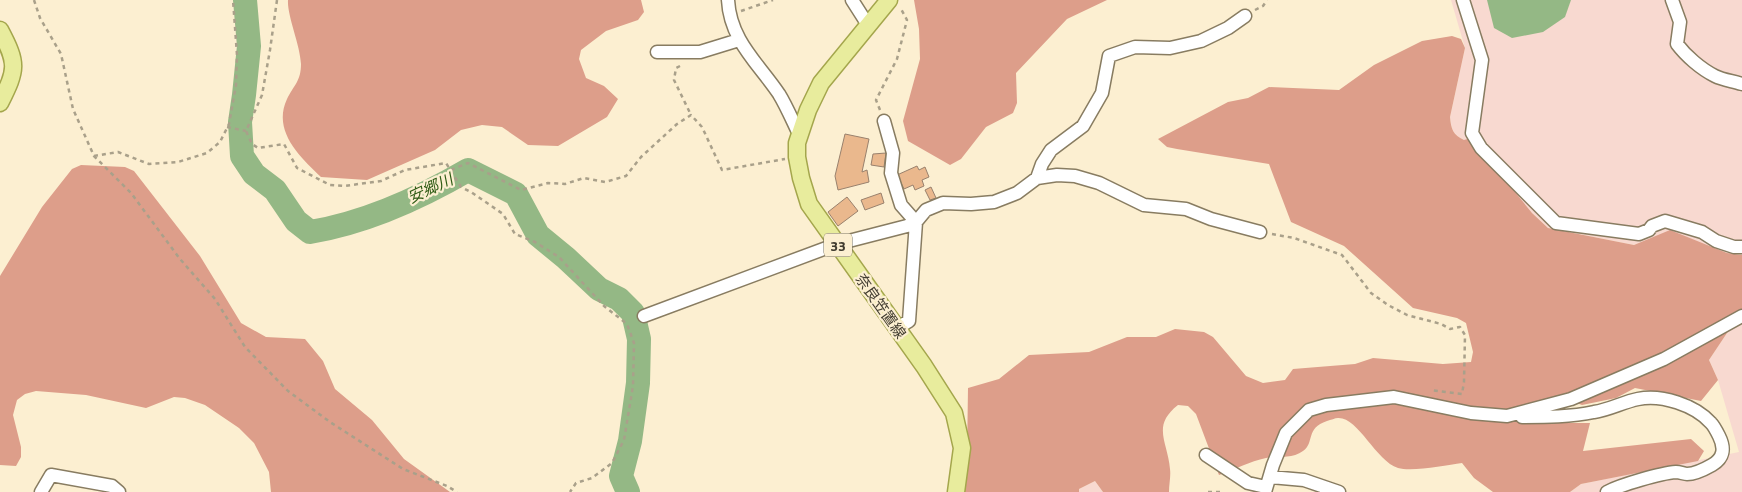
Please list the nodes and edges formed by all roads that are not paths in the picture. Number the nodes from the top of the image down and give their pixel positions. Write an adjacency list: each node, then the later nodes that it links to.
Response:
1 (728, 0): 9 (street)
2 (852, 0): 7 (street)
3 (1463, 0): 19 (street)
4 (1672, 0): 11 (street)
5 (894, 3): 7 (main road, 奈良笠置線 / 33)
6 (1246, 16): 15 (street)
7 (868, 25): 14 (main road, 奈良笠置線 / 33)
8 (0, 30): 12 (main road)
9 (738, 40): 10 (street); 14 (street)
10 (658, 52)
11 (1742, 84)
12 (0, 103)
13 (884, 120): 16 (street)
14 (800, 136): 18 (main road, 奈良笠置線 / 33)
15 (1037, 178): 16 (street); 17 (street)
16 (916, 222): 18 (street); 22 (street)
17 (1260, 232)
18 (838, 244): 20 (street); 22 (main road, 奈良笠置線 / 33)
19 (1742, 247)
20 (644, 316)
21 (1742, 316): 23 (street)
22 (897, 328): 28 (main road, 奈良笠置線 / 33)
23 (1507, 416): 25 (street); 30 (street)
24 (1206, 455): 25 (street)
25 (1267, 486): 29 (street)
26 (41, 492): 27 (street)
27 (119, 492)
28 (956, 492)
29 (1339, 492)
30 (1607, 492)

